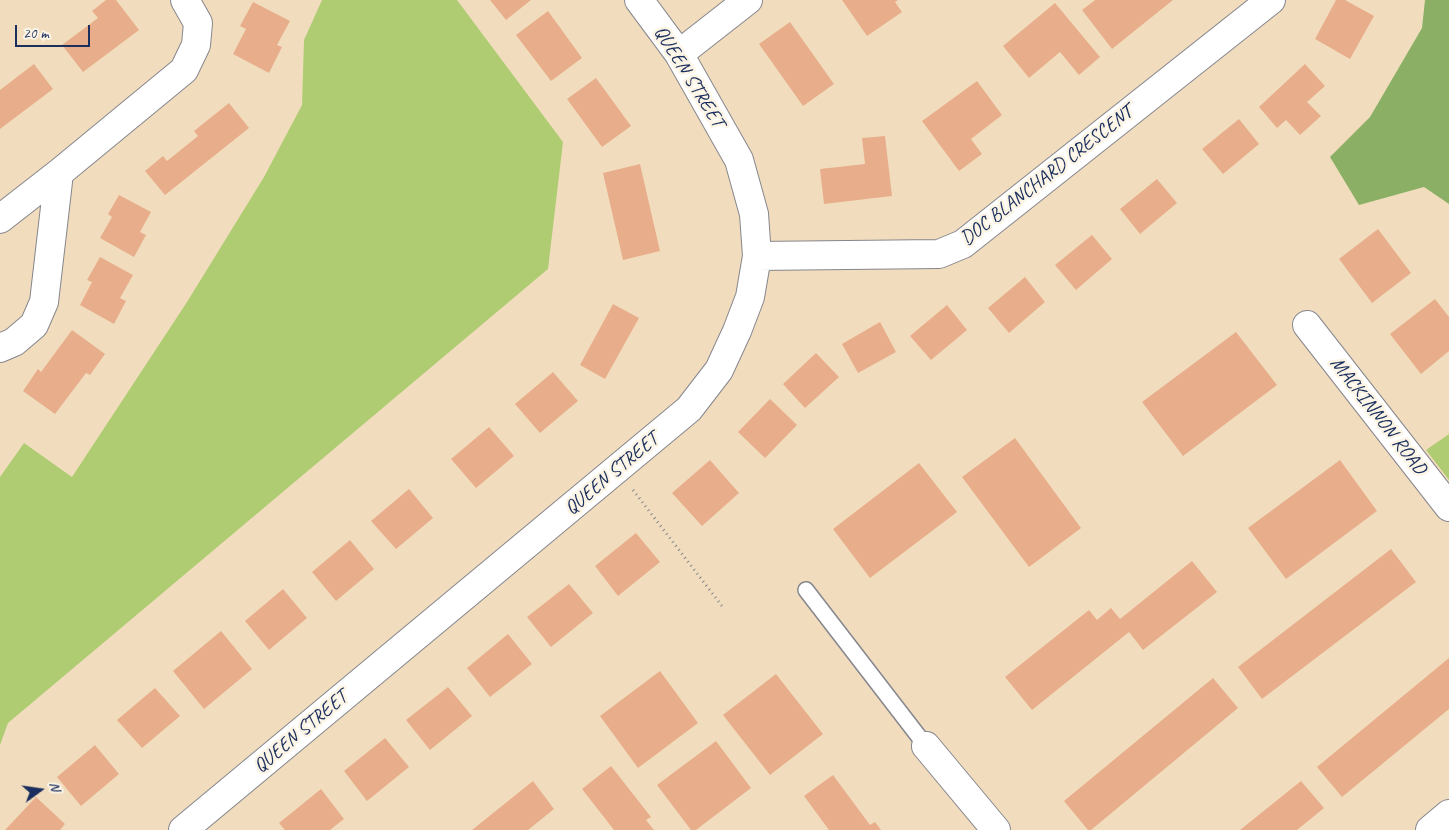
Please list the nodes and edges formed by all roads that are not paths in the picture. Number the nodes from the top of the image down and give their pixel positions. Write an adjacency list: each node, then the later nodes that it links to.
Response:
1 (185, 0): 6 (street)
2 (639, 0): 5 (street, QUEEN STREET)
3 (748, 0): 5 (street)
4 (1271, 0): 8 (street, DOC BLANCHARD CRESCENT)
5 (680, 54): 8 (street, QUEEN STREET)
6 (59, 173): 7 (street); 10 (street)
7 (0, 219)
8 (757, 256): 15 (street, QUEEN STREET)
9 (1307, 325): 11 (street, MACKINNON ROAD)
10 (0, 348)
11 (1449, 507)
12 (806, 590): 13 (lane)
13 (926, 746): 16 (street)
14 (1449, 814): 17 (street)
15 (183, 830)
16 (996, 830)
17 (1430, 830)

